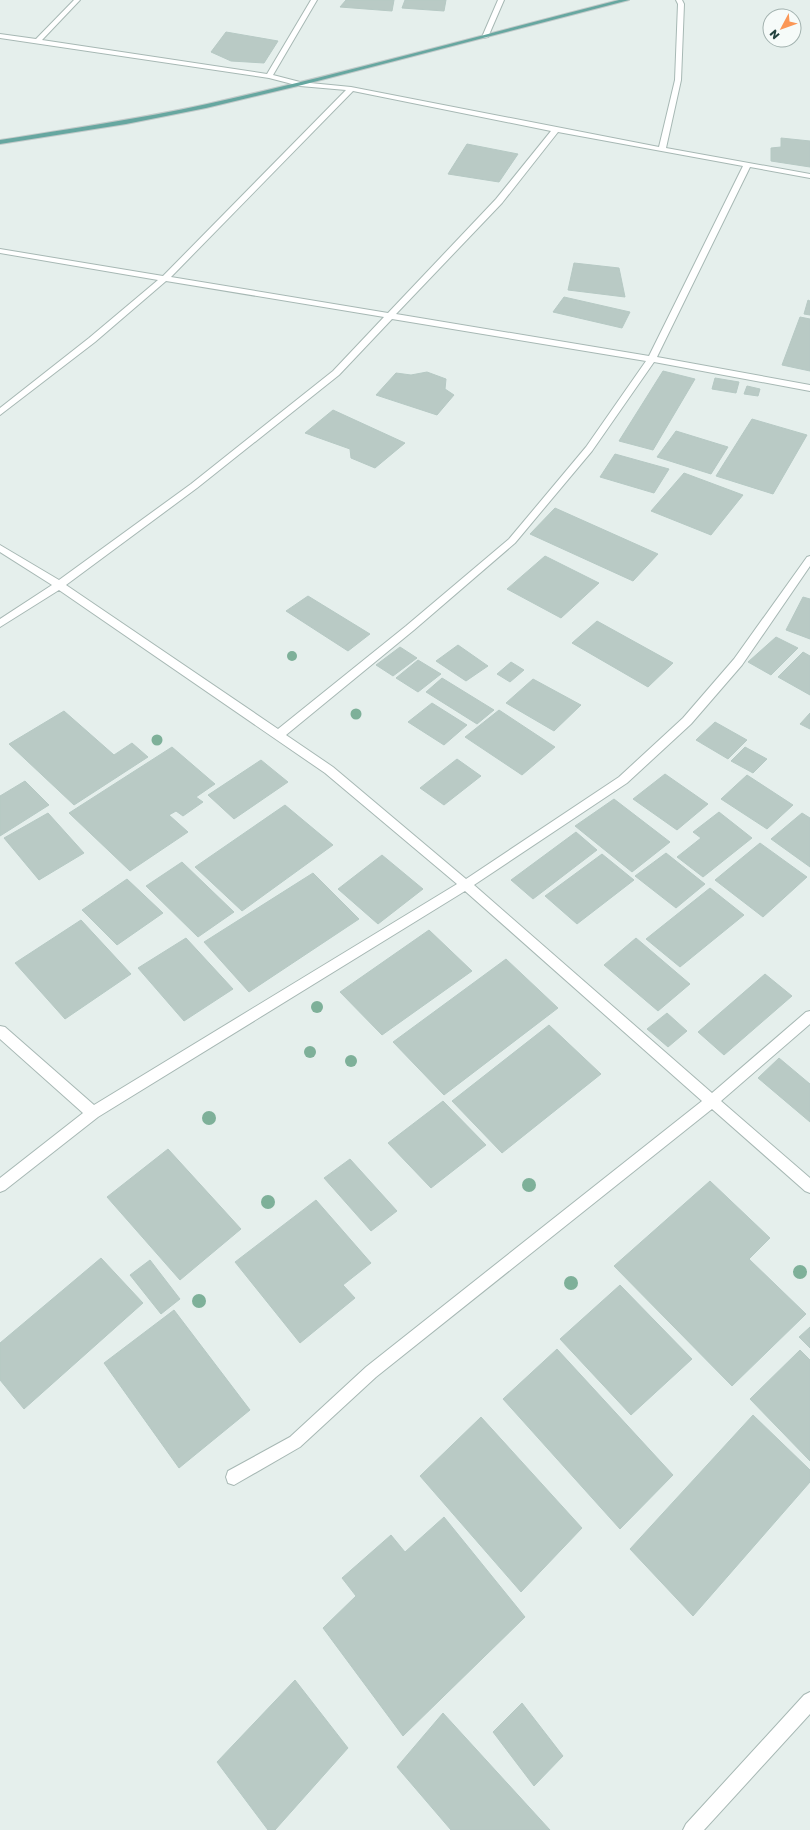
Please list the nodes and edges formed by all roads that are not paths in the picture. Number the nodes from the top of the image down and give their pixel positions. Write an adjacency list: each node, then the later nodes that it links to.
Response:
1 (77, 0): 8 (street)
2 (314, 0): 9 (street)
3 (501, 0): 7 (street)
4 (626, 0): 7 (main road)
5 (679, 0): 14 (street)
6 (0, 36): 8 (street)
7 (485, 37): 10 (main road)
8 (37, 42): 9 (street)
9 (269, 76): 10 (street)
10 (300, 84): 11 (street); 13 (main road)
11 (351, 89): 12 (street); 18 (street)
12 (556, 130): 14 (street); 19 (street)
13 (0, 142)
14 (662, 149): 15 (street)
15 (747, 165): 16 (street); 20 (street)
16 (810, 176)
17 (0, 251): 18 (street)
18 (166, 278): 19 (street); 22 (street)
19 (390, 316): 20 (street); 25 (street)
20 (652, 359): 21 (street); 27 (street)
21 (810, 388)
22 (0, 412)
23 (0, 548): 25 (street)
24 (810, 559): 28 (street)
25 (59, 586): 26 (street); 27 (street)
26 (0, 624)
27 (278, 735): 28 (street)
28 (466, 885): 31 (street); 32 (street)
29 (810, 1016): 31 (street)
30 (0, 1031): 32 (street)
31 (712, 1101): 34 (street); 35 (street)
32 (93, 1113): 33 (street)
33 (0, 1186)
34 (810, 1187)
35 (234, 1477)
36 (810, 1701): 37 (street)
37 (692, 1830)

